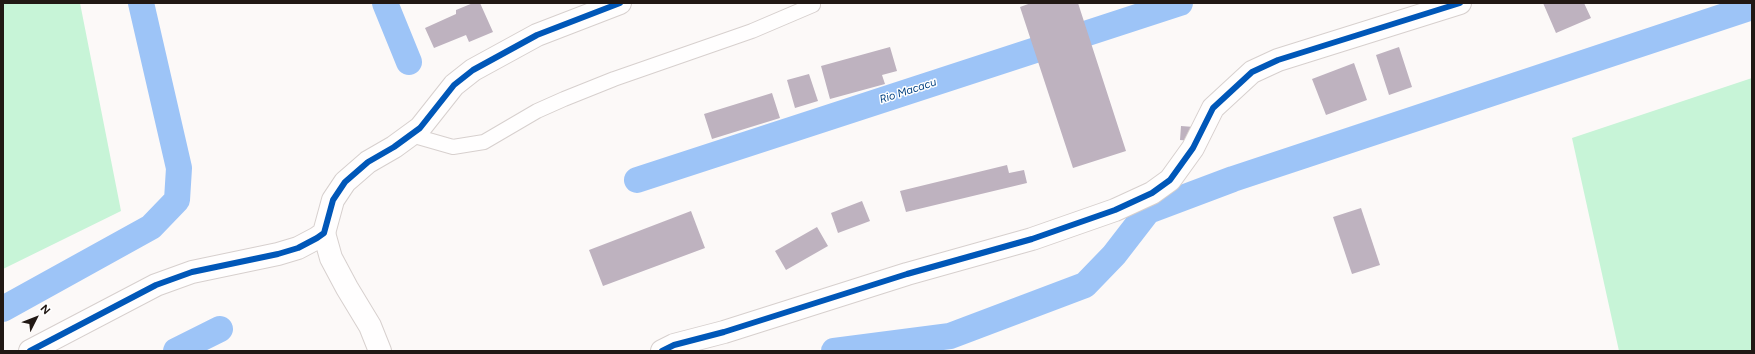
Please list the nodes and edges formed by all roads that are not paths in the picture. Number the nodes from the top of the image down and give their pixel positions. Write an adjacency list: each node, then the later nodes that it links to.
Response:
1 (620, 3): 4 (street)
2 (1460, 3): 8 (street)
3 (813, 5): 4 (lane)
4 (411, 135): 5 (street)
5 (324, 232): 6 (street); 7 (street)
6 (30, 351)
7 (380, 351)
8 (662, 351)

